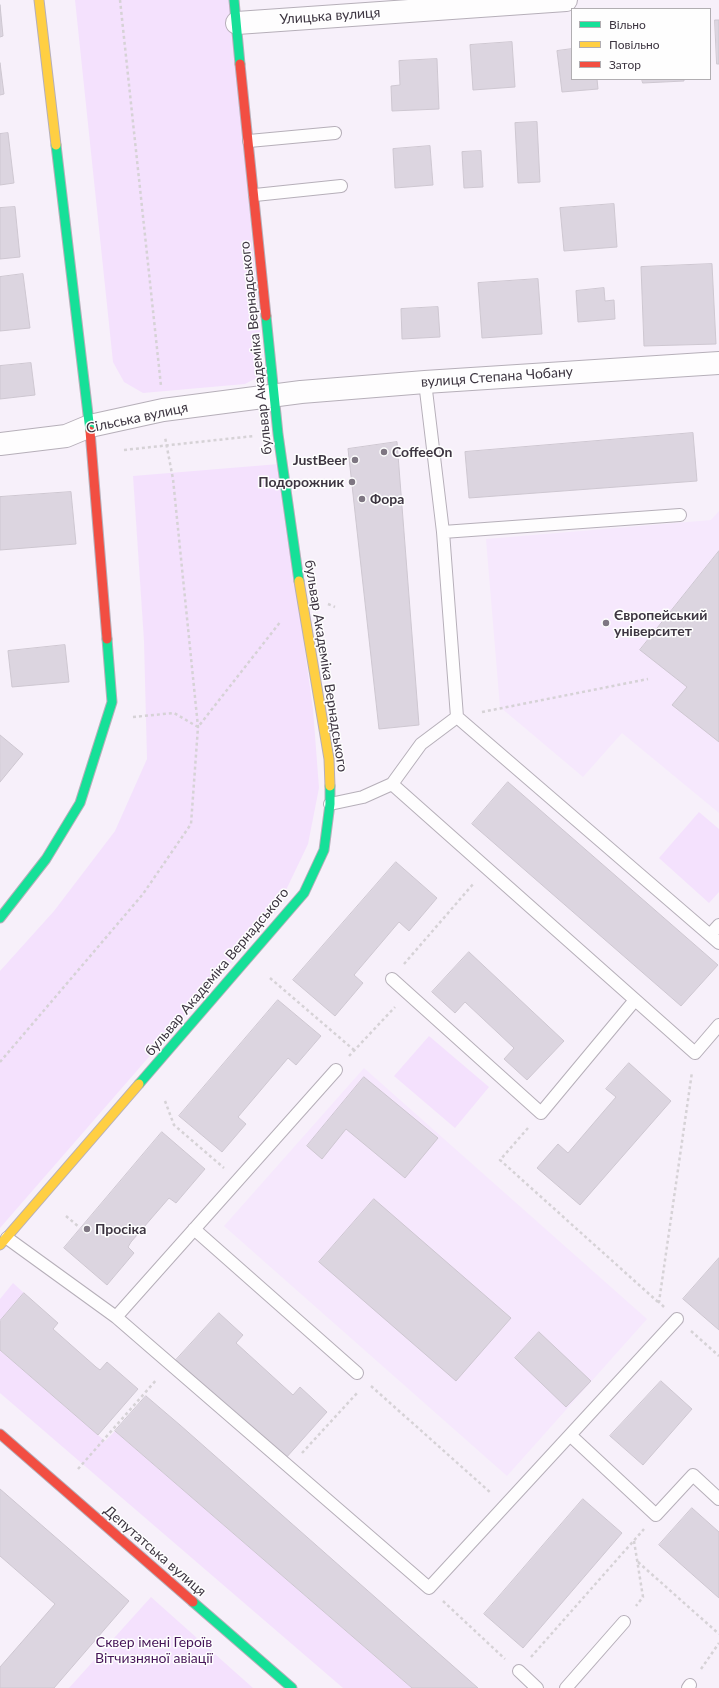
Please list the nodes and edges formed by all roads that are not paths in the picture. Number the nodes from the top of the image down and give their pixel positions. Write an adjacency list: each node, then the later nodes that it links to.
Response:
1 (39, 0): 12 (main road)
2 (234, 0): 4 (main road, бульвар Академіка Вернадського)
3 (566, 0): 4 (street, Улицька вулиця)
4 (237, 23): 6 (main road, бульвар Академіка Вернадського)
5 (335, 133): 6 (lane)
6 (249, 141): 8 (main road, бульвар Академіка Вернадського)
7 (341, 186): 8 (lane)
8 (255, 195): 11 (main road, бульвар Академіка Вернадського)
9 (719, 363): 10 (street, вулиця Степана Чобану)
10 (425, 382): 11 (street, вулиця Степана Чобану); 15 (lane)
11 (276, 396): 12 (street, Сільська вулиця); 18 (main road, бульвар Академіка Вернадського)
12 (90, 426): 13 (street, Сільська вулиця); 19 (main road)
13 (0, 444)
14 (680, 515): 15 (lane)
15 (443, 532): 16 (lane)
16 (457, 717): 17 (lane); 21 (lane)
17 (392, 784): 18 (lane); 23 (lane)
18 (330, 804): 27 (main road, бульвар Академіка Вернадського)
19 (0, 918)
20 (719, 925): 21 (lane)
21 (715, 939)
22 (392, 979): 23 (lane)
23 (635, 1000): 24 (lane)
24 (719, 1025)
25 (336, 1070): 26 (lane)
26 (194, 1229): 28 (lane); 30 (lane)
27 (3, 1241): 28 (lane)
28 (116, 1317): 32 (lane)
29 (677, 1319): 32 (lane)
30 (357, 1373)
31 (0, 1434): 36 (main road, Депутатська вулиця)
32 (570, 1435): 33 (lane)
33 (719, 1499)
34 (624, 1622): 38 (lane)
35 (519, 1672): 37 (lane)
36 (292, 1688)
37 (537, 1688)
38 (566, 1688)

